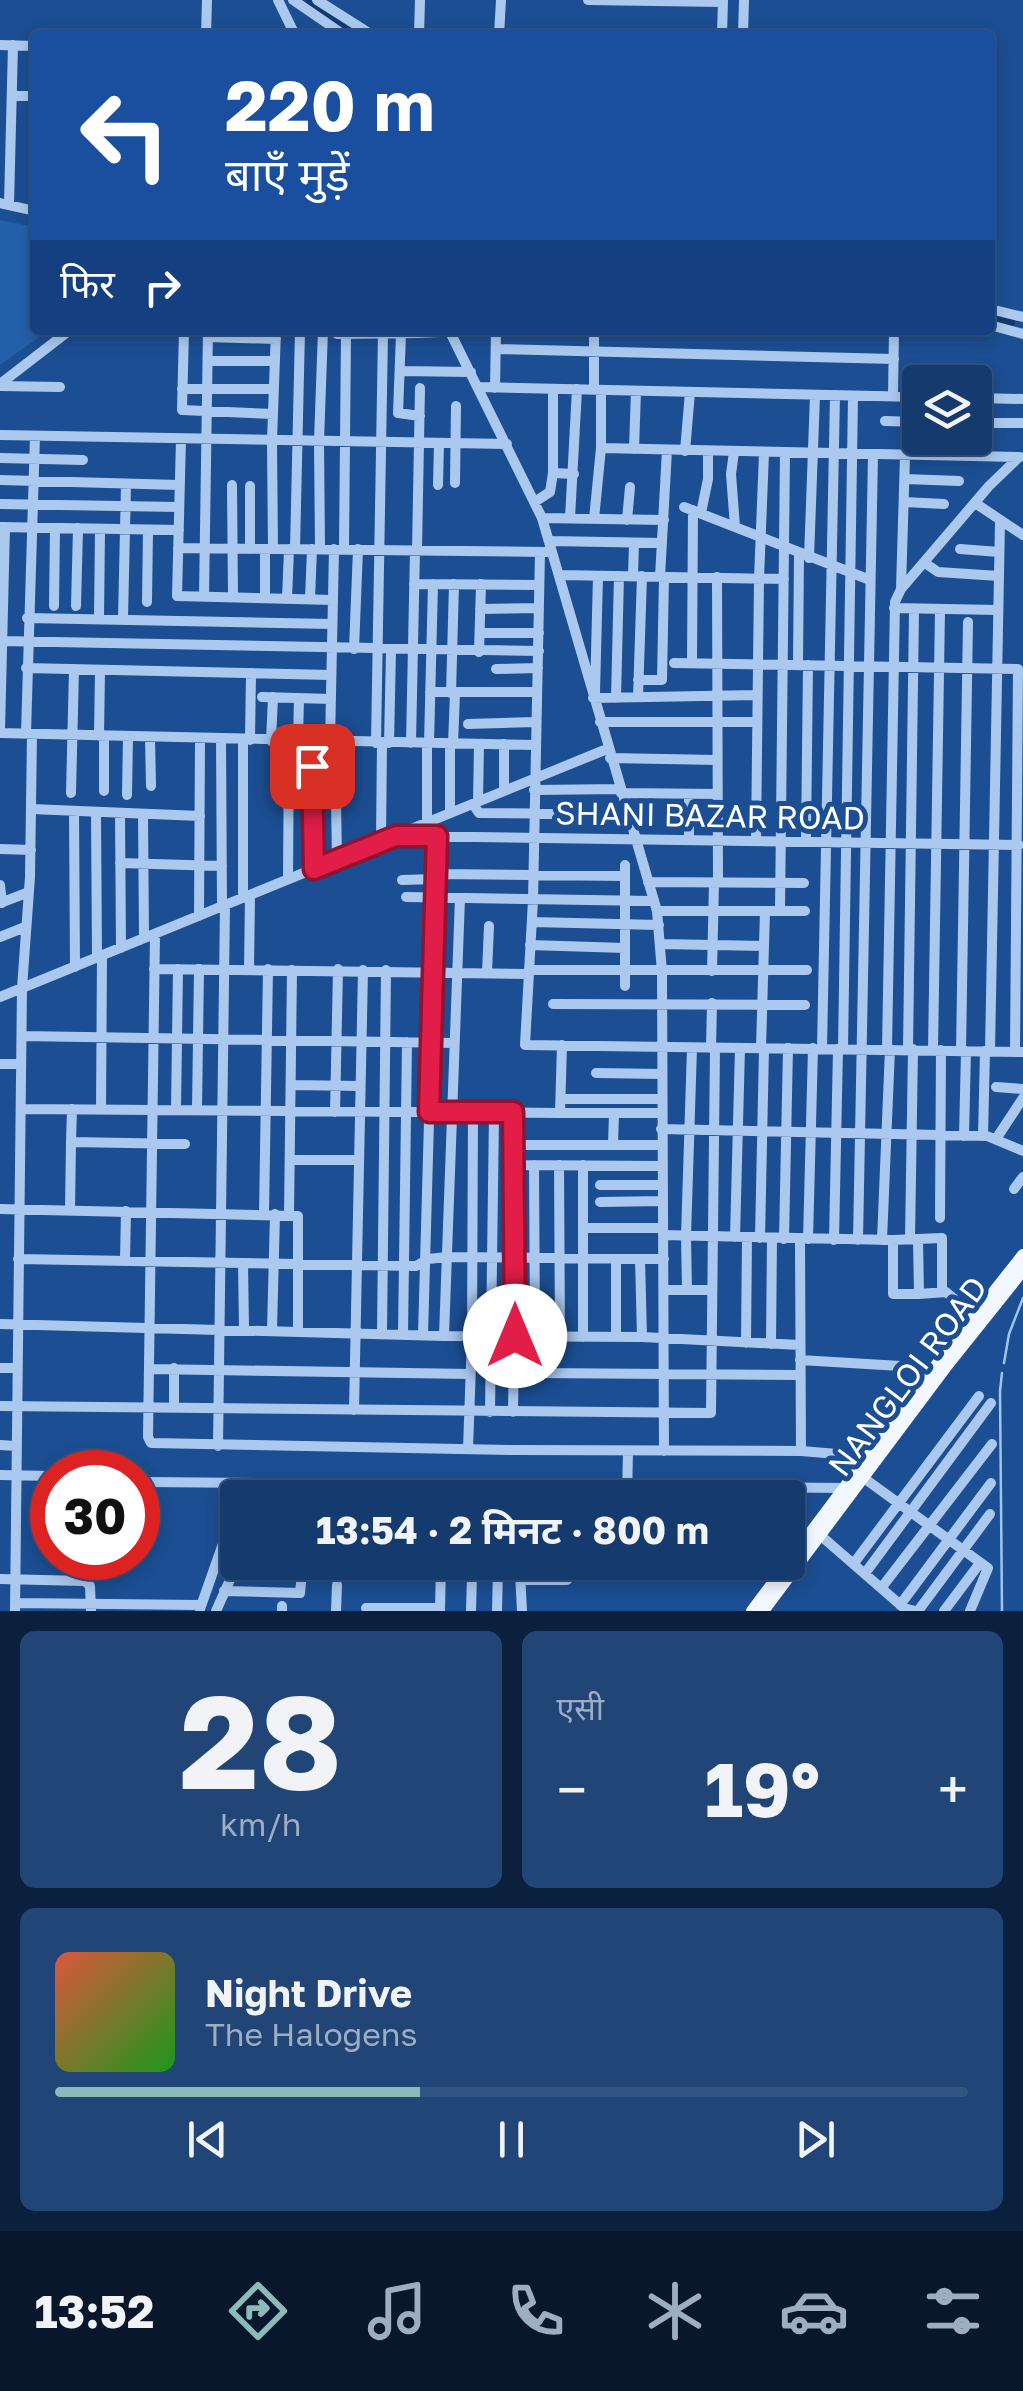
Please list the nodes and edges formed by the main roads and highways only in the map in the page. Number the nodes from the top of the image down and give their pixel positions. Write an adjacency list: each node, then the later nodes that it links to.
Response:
1 (1023, 1255): 3 (main road)
2 (1023, 1270): 3 (main road, NANGLOI ROAD)
3 (874, 1457): 4 (main road, NANGLOI ROAD)
4 (860, 1475): 5 (main road); 6 (main road, NANGLOI ROAD)
5 (752, 1611)
6 (763, 1611)

